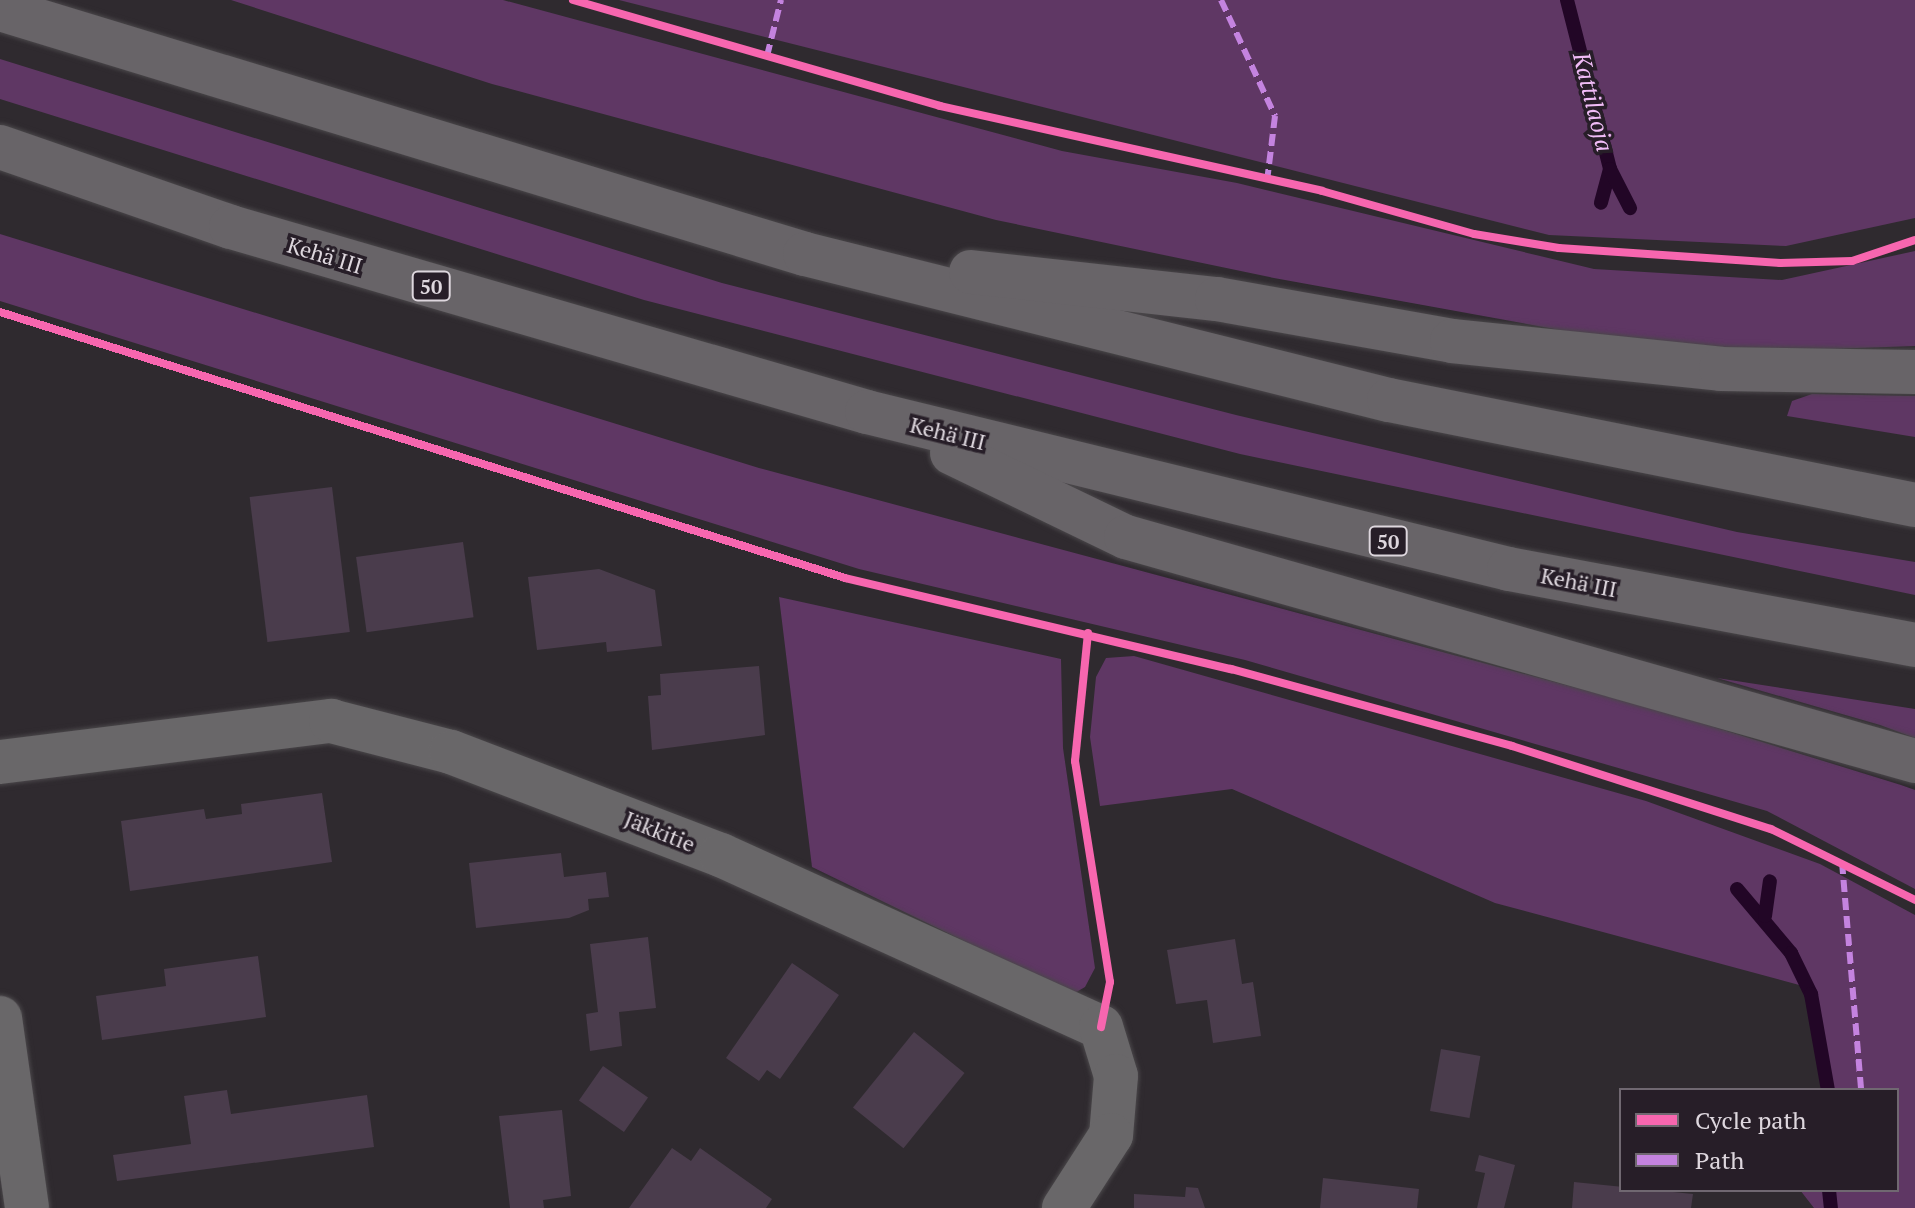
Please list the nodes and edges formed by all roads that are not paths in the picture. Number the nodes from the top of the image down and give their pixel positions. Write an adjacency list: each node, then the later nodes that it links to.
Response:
1 (0, 9): 3 (highway)
2 (0, 147): 5 (highway, Kehä III / 50)
3 (805, 254): 4 (highway); 6 (highway)
4 (1915, 372)
5 (867, 412): 7 (highway, Kehä III / 50); 8 (highway)
6 (1915, 505)
7 (1915, 645)
8 (1915, 761)
9 (0, 762): 12 (street, Jäkkitie)
10 (0, 1018): 11 (street)
11 (27, 1208)
12 (1064, 1208)

